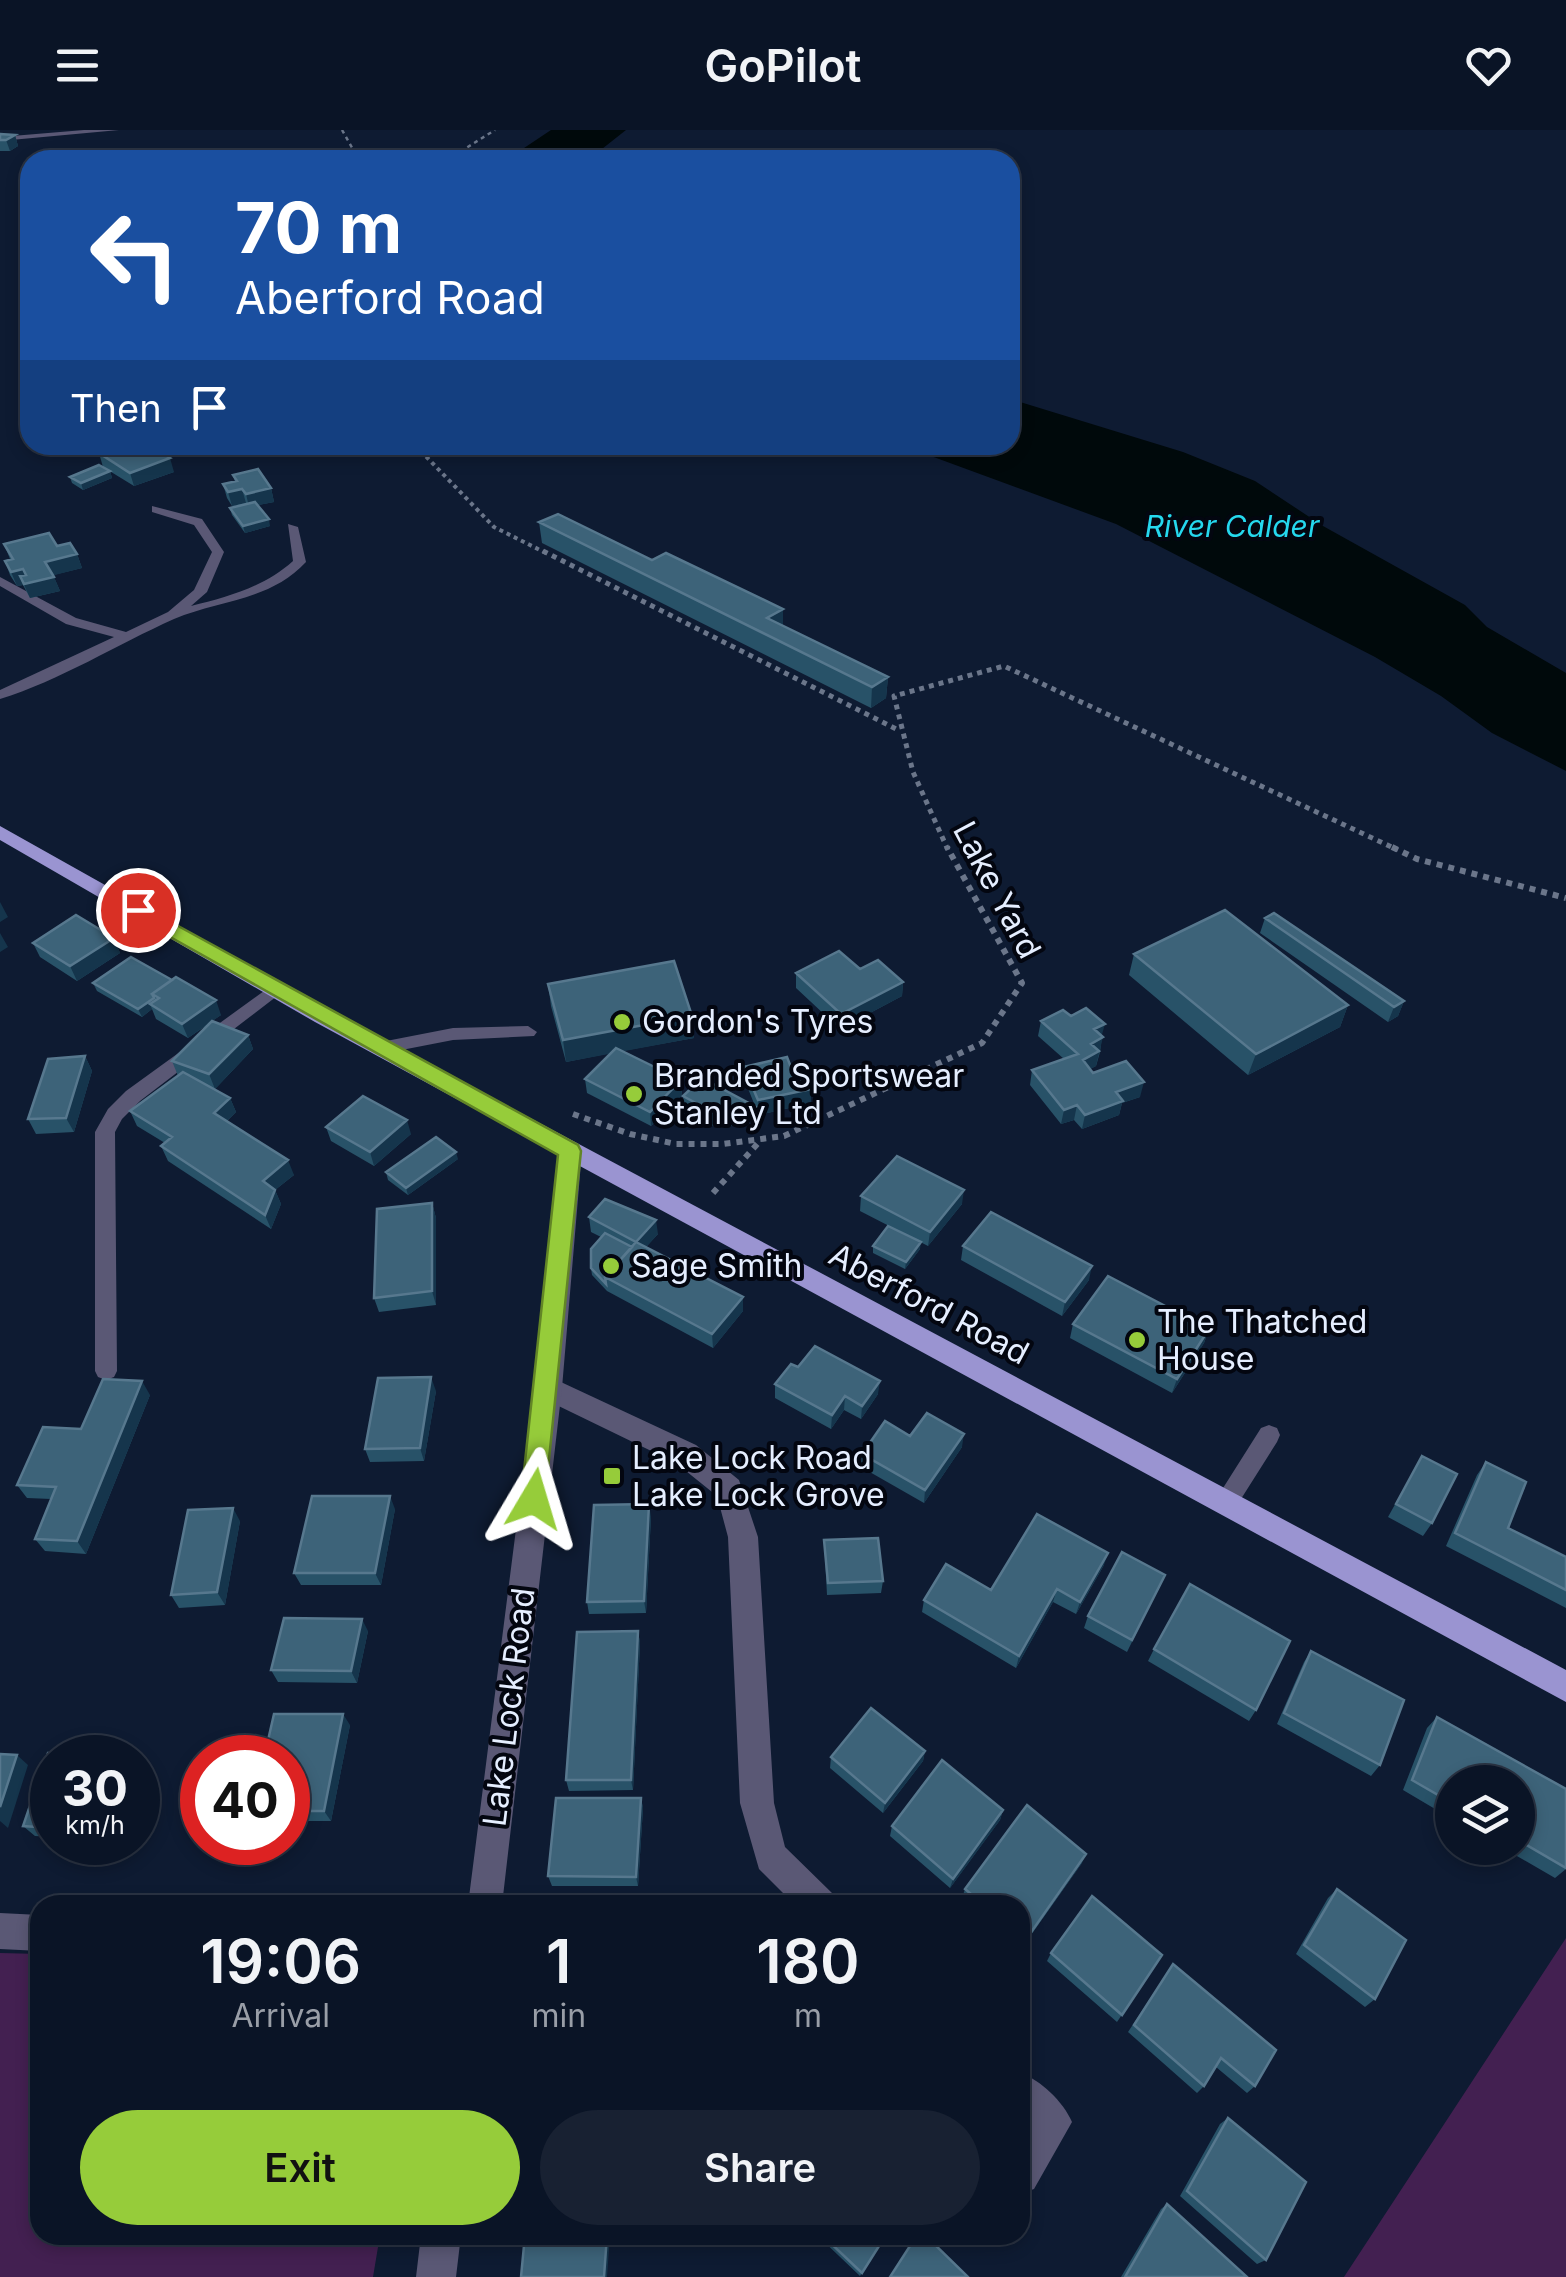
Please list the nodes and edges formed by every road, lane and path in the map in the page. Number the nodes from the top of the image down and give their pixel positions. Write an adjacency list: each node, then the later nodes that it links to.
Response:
1 (115, 130): 3 (lane)
2 (495, 130): 4 (path)
3 (0, 139)
4 (464, 150)
5 (424, 455): 12 (path)
6 (156, 510): 9 (lane)
7 (292, 528): 9 (lane)
8 (0, 580): 10 (lane)
9 (174, 615): 10 (lane)
10 (130, 637): 11 (lane)
11 (0, 695)
12 (899, 731): 14 (path); 19 (path, Lake Yard)
13 (0, 832): 15 (main road, Aberford Road)
14 (1566, 898)
15 (275, 989): 17 (main road, Aberford Road); 22 (lane)
16 (528, 1032): 17 (lane)
17 (381, 1048): 18 (main road, Aberford Road)
18 (517, 1122): 19 (path, Lake Yard); 20 (main road, Aberford Road)
19 (761, 1140): 21 (path)
20 (570, 1151): 23 (street, Lake Lock Road); 25 (main road, Aberford Road)
21 (722, 1184)
22 (106, 1371)
23 (548, 1388): 27 (street, Lake Lock Road); 28 (street)
24 (1269, 1436): 25 (lane)
25 (1226, 1503): 26 (main road, Aberford Road)
26 (1566, 1687)
27 (486, 1895)
28 (810, 1895)
29 (0, 1931): 30 (street)
30 (30, 1932)
31 (1030, 2100): 32 (street)
32 (1030, 2159)
33 (440, 2245): 34 (street)
34 (436, 2277)

